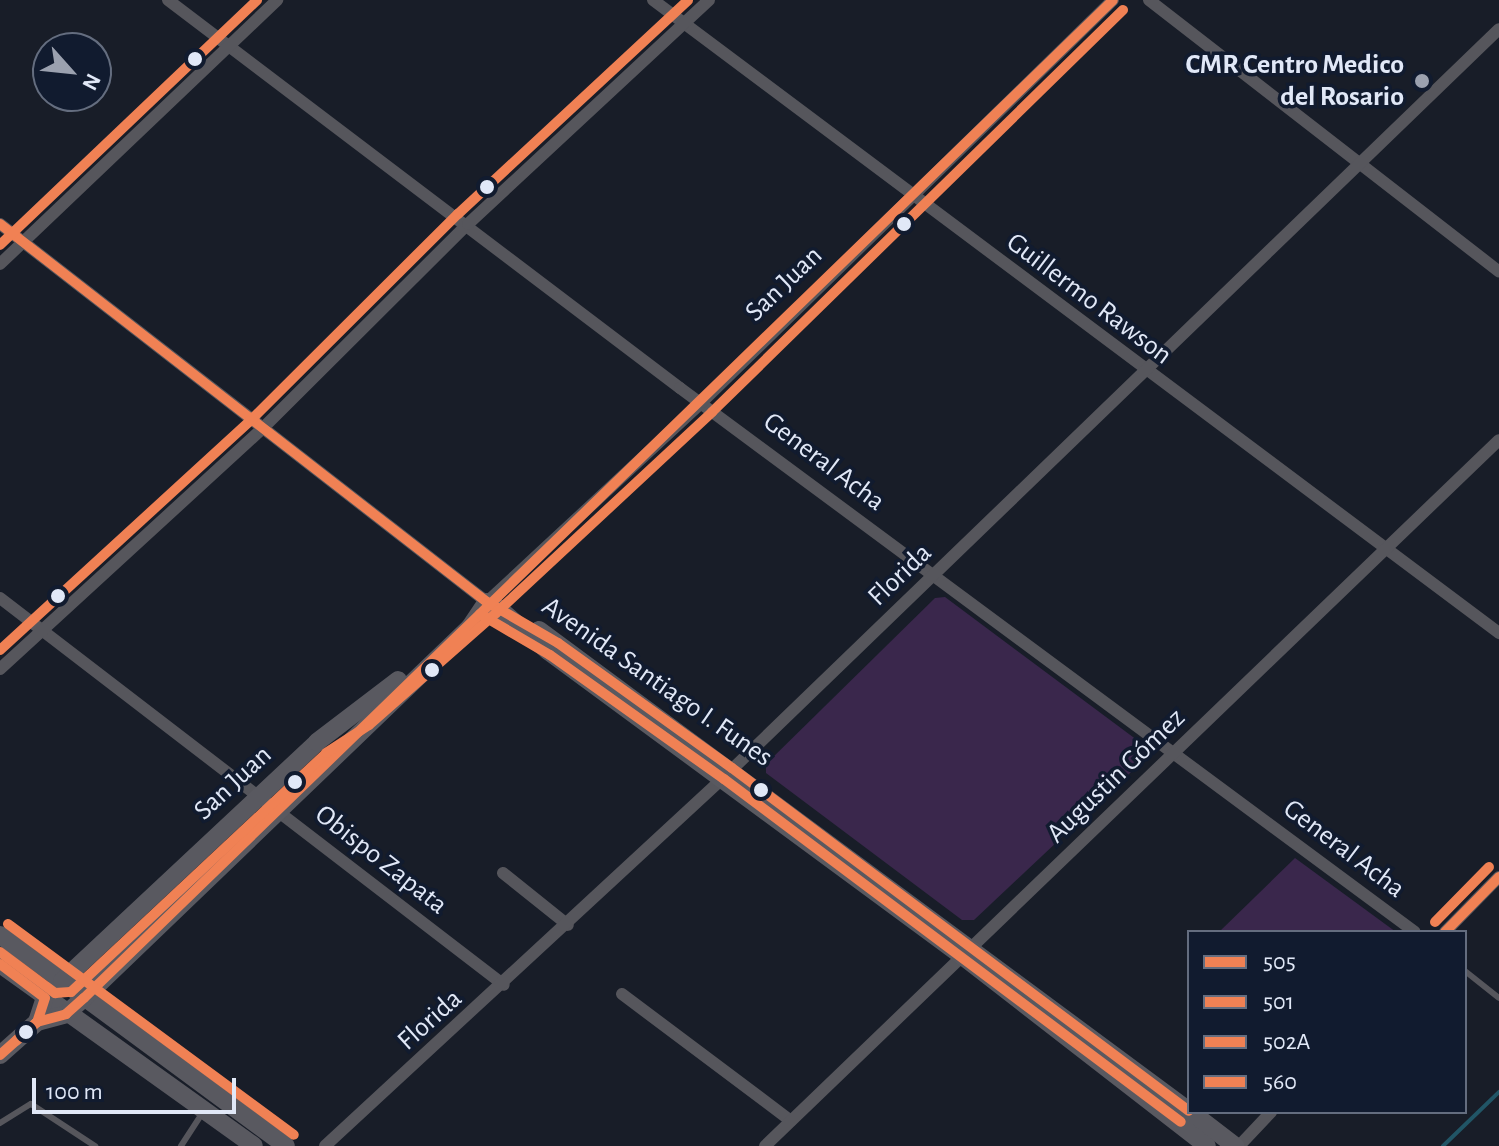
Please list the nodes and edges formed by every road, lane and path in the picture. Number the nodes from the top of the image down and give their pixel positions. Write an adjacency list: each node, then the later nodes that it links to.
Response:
1 (168, 0): 9 (street, General Acha)
2 (277, 0): 9 (street)
3 (653, 0): 7 (street, Guillermo Rawson)
4 (709, 0): 7 (street)
5 (1113, 0): 11 (street, San Juan)
6 (1149, 0): 10 (street)
7 (685, 23): 11 (street, Guillermo Rawson); 13 (street)
8 (1499, 29): 10 (street, Florida)
9 (228, 46): 13 (street, General Acha); 14 (street)
10 (1359, 166): 16 (street); 17 (street, Florida)
11 (915, 197): 17 (street, Guillermo Rawson); 18 (street, San Juan)
12 (0, 224): 14 (street)
13 (468, 224): 18 (street, General Acha); 19 (street)
14 (24, 242): 15 (street); 19 (street)
15 (0, 264)
16 (1499, 271)
17 (1145, 372): 21 (street, Guillermo Rawson); 22 (street, Florida)
18 (702, 402): 22 (street, General Acha); 24 (street, San Juan)
19 (264, 427): 24 (street); 25 (street)
20 (1499, 440): 21 (street, Augustin Gómez)
21 (1385, 549): 26 (street, Guillermo Rawson); 28 (street, Augustin Gómez)
22 (935, 574): 28 (street, General Acha); 29 (street, Florida)
23 (0, 598): 25 (street, Obispo Zapata)
24 (492, 604): 29 (main road, Avenida Santiago I. Funes); 30 (main road, San Juan); 31 (main road, San Juan)
25 (42, 629): 27 (street); 30 (street, Obispo Zapata)
26 (1499, 633)
27 (0, 669)
28 (1175, 753): 35 (street, General Acha); 38 (street, Augustin Gómez)
29 (726, 774): 34 (street, Florida); 38 (main road, Avenida Santiago I. Funes)
30 (260, 796): 31 (street, Obispo Zapata); 41 (main road, San Juan)
31 (279, 811): 42 (street, Obispo Zapata); 45 (main road, San Juan)
32 (503, 873): 34 (street)
33 (1499, 877): 36 (street)
34 (568, 925): 42 (street, Florida)
35 (1412, 930)
36 (1447, 930)
37 (0, 935): 41 (main road)
38 (966, 951): 51 (main road, Avenida Santiago I. Funes); 55 (street, Augustin Gómez); 63 (main road, Avenida Santiago I. Funes)
39 (0, 964): 44 (main road)
40 (1467, 973): 46 (lane)
41 (62, 981): 44 (main road, San Juan); 45 (main road)
42 (504, 985): 61 (street, Florida)
43 (622, 994): 55 (street)
44 (45, 998): 47 (main road); 48 (main road, San Juan)
45 (84, 998): 47 (main road, San Juan); 50 (main road)
46 (1499, 998)
47 (66, 1014): 48 (main road, San Juan); 52 (main road)
48 (37, 1022): 49 (main road, San Juan)
49 (0, 1055)
50 (216, 1095): 52 (lane); 60 (main road)
51 (1187, 1109)
52 (204, 1111): 58 (lane); 59 (main road)
53 (1194, 1114): 64 (main road, Avenida Santiago I. Funes)
54 (1269, 1114): 64 (street)
55 (791, 1121): 62 (street, Augustin Gómez)
56 (0, 1123): 57 (lane)
57 (95, 1146)
58 (181, 1146)
59 (254, 1146)
60 (286, 1146)
61 (325, 1146)
62 (765, 1146)
63 (1207, 1146)
64 (1237, 1146)

